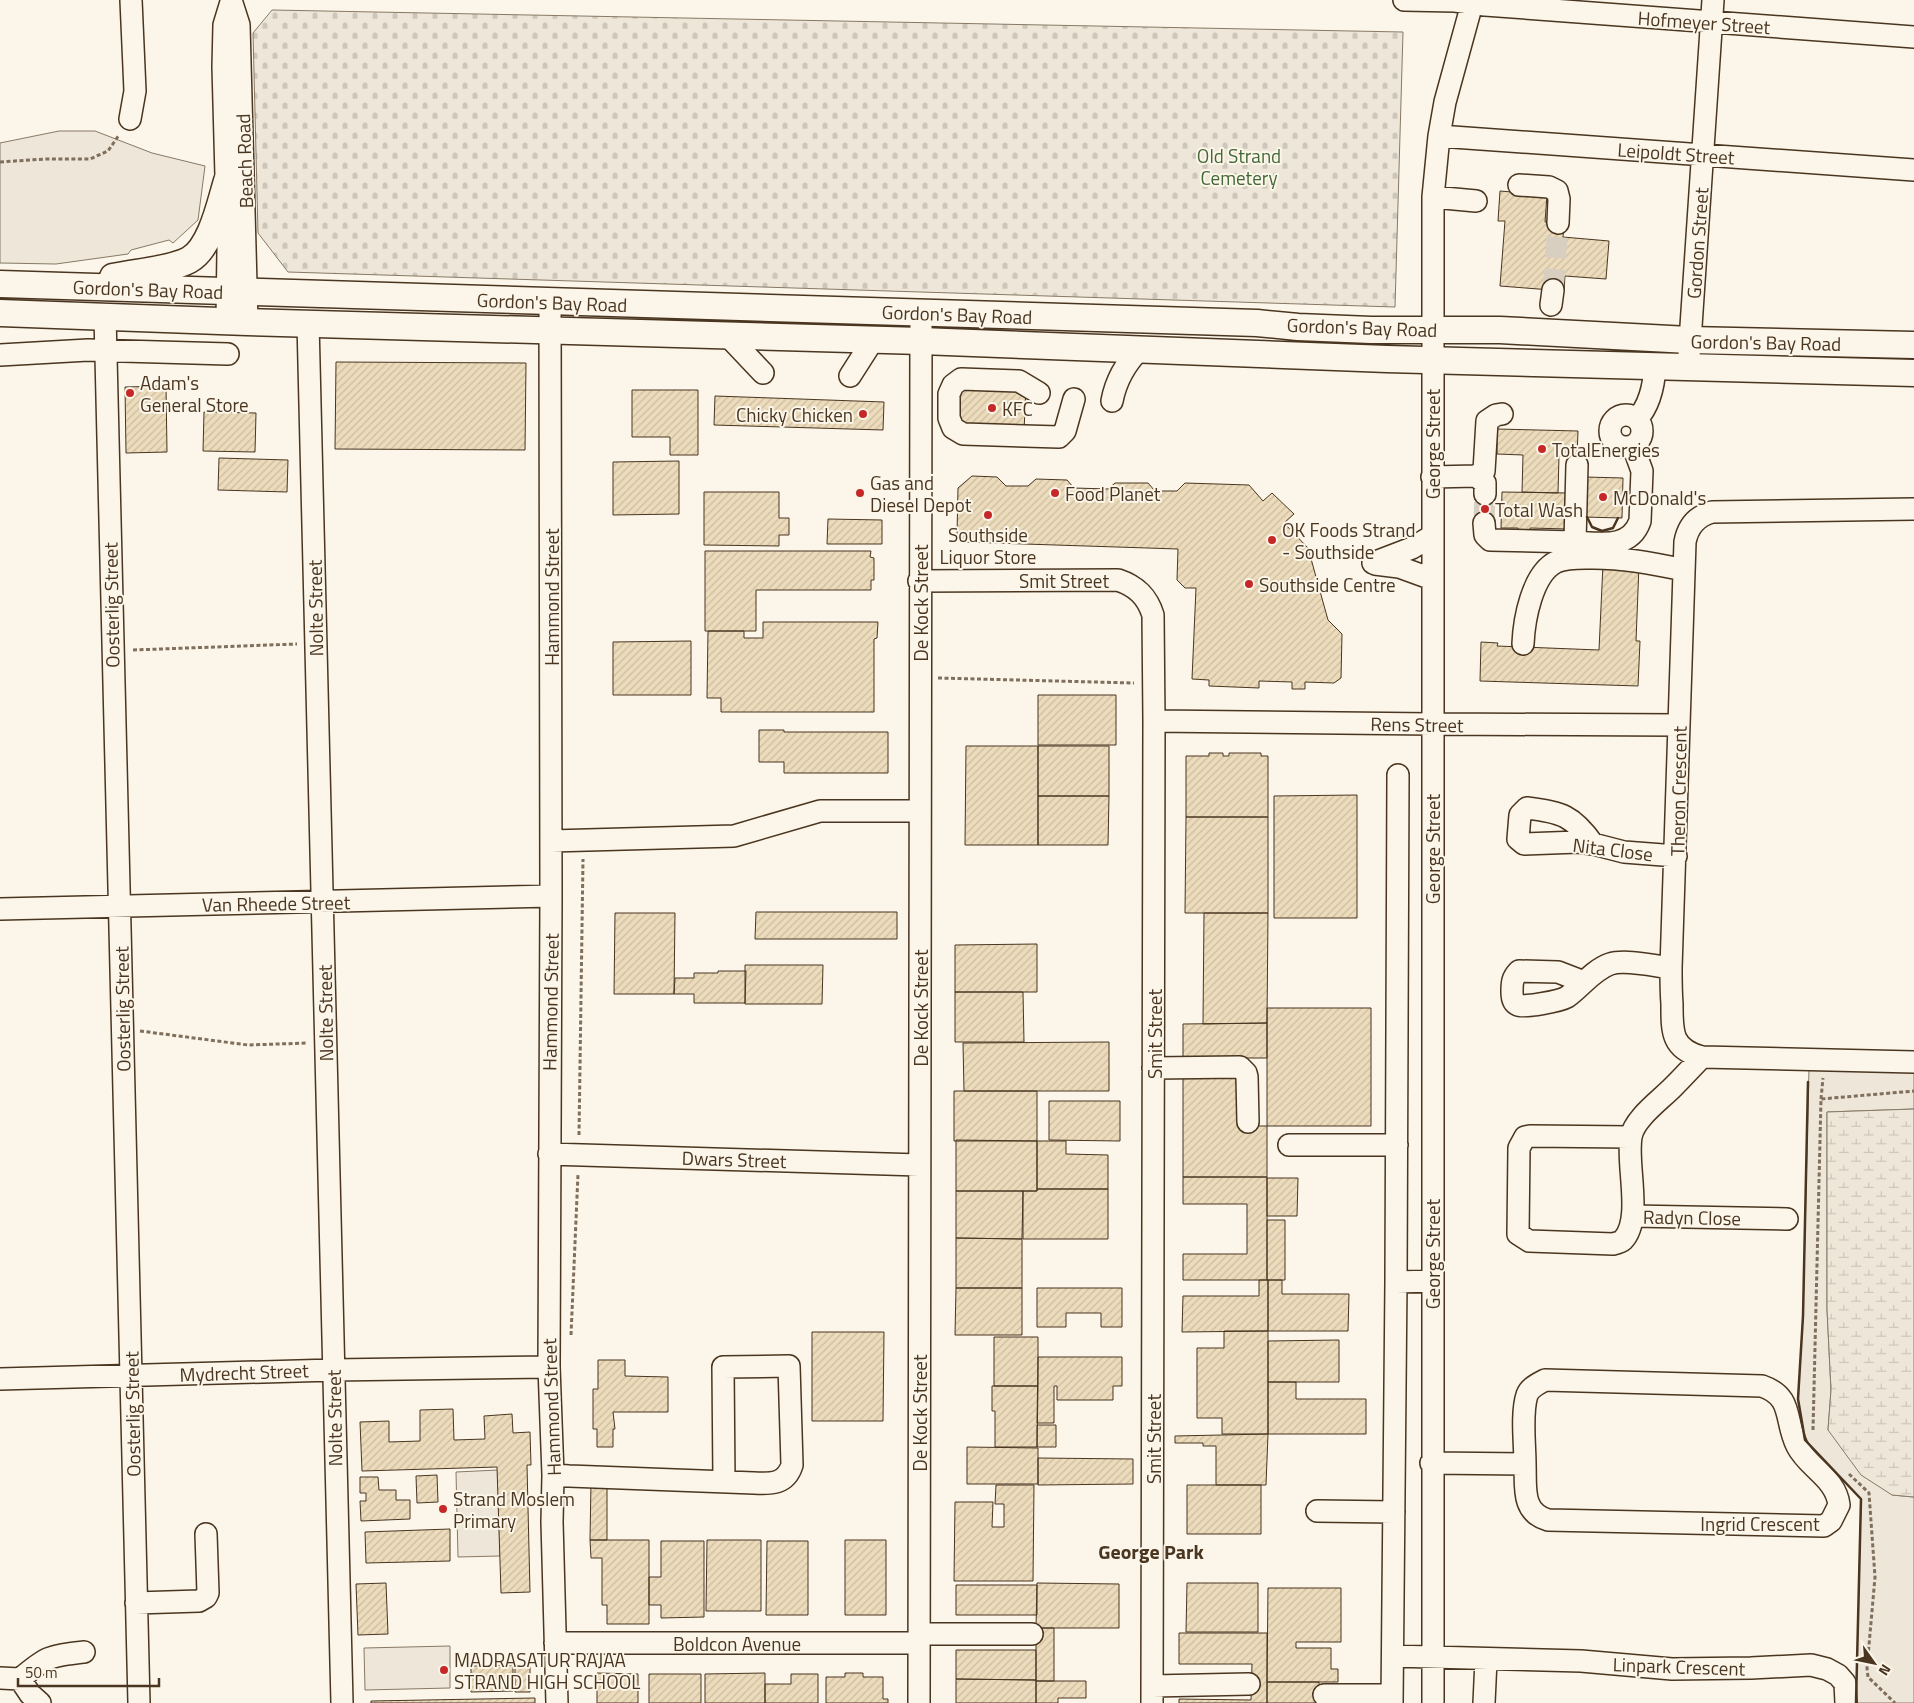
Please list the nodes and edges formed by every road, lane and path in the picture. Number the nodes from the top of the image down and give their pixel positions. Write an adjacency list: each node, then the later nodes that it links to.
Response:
1 (131, 0): 8 (street)
2 (1404, 0): 5 (street, Hofmeyer Street)
3 (1713, 0): 6 (street, Gordon Street)
4 (231, 1): 13 (street, Beach Road); 20 (street, Beach Road)
5 (1472, 2): 6 (street, Hofmeyer Street); 9 (street, George Street)
6 (1711, 23): 7 (street, Hofmeyer Street); 10 (street, Gordon Street)
7 (1914, 36)
8 (130, 119): 11 (path)
9 (1439, 136): 10 (street, Leipoldt Street); 15 (street, George Street)
10 (1702, 155): 12 (street, Leipoldt Street); 31 (street, Gordon Street)
11 (0, 162)
12 (1914, 170)
13 (228, 181): 19 (main road); 20 (street, Beach Road)
14 (1519, 185): 17 (street)
15 (1432, 197): 16 (street); 28 (street, George Street)
16 (1476, 201)
17 (1558, 223)
18 (0, 284): 19 (main road, Gordon's Bay Road)
19 (82, 286): 20 (main road, Gordon's Bay Road)
20 (237, 292): 21 (main road, Gordon's Bay Road); 25 (street, Beach Road)
21 (550, 301): 23 (main road, Gordon's Bay Road); 27 (street, Hammond Street)
22 (0, 312): 24 (main road, Gordon's Bay Road)
23 (921, 313): 28 (main road, Gordon's Bay Road); 32 (street, De Kock Street)
24 (104, 316): 25 (main road, Gordon's Bay Road); 35 (street, Oosterlig Street)
25 (237, 321): 26 (main road, Gordon's Bay Road)
26 (308, 323): 27 (main road, Gordon's Bay Road); 57 (street, Nolte Street)
27 (550, 330): 29 (main road, Gordon's Bay Road); 67 (street, Hammond Street)
28 (1433, 330): 31 (main road, Gordon's Bay Road); 38 (street, George Street)
29 (728, 336): 30 (main road, Gordon's Bay Road); 42 (street)
30 (873, 340): 32 (main road, Gordon's Bay Road); 43 (street)
31 (1689, 340): 33 (main road, Gordon's Bay Road); 40 (street, Gordon Street)
32 (921, 341): 34 (main road, Gordon's Bay Road); 56 (street, De Kock Street)
33 (1914, 346)
34 (1140, 349): 38 (main road, Gordon's Bay Road); 46 (street)
35 (105, 350): 36 (street); 37 (street); 59 (street, Oosterlig Street)
36 (228, 354)
37 (0, 355)
38 (1432, 360): 39 (main road, Gordon's Bay Road); 49 (street, George Street)
39 (1655, 366): 40 (main road, Gordon's Bay Road); 53 (street)
40 (1688, 367): 41 (main road, Gordon's Bay Road)
41 (1914, 373)
42 (763, 374)
43 (850, 376)
44 (1038, 393): 45 (street)
45 (1074, 399)
46 (1112, 400)
47 (1502, 414): 49 (street)
48 (1577, 465): 53 (street)
49 (1432, 477): 52 (street, George Street)
50 (1914, 509): 54 (street, Theron Crescent)
51 (1484, 523): 53 (street)
52 (1432, 536): 55 (street, George Street); 55 (street)
53 (1575, 542)
54 (1684, 570): 58 (street); 64 (street, Theron Crescent)
55 (1432, 579): 63 (street, George Street)
56 (919, 581): 60 (street, De Kock Street); 62 (street, Smit Street)
57 (316, 643): 59 (path); 72 (street, Nolte Street)
58 (1523, 644)
59 (113, 651): 75 (street, Oosterlig Street)
60 (920, 678): 61 (path); 66 (street, De Kock Street)
61 (1138, 690)
62 (1154, 721): 63 (street, Rens Street); 83 (street, Smit Street)
63 (1432, 724): 64 (street, Rens Street); 74 (street, George Street)
64 (1679, 725): 70 (street, Theron Crescent)
65 (1398, 775): 73 (street, George Street)
66 (920, 811): 68 (street); 91 (street, De Kock Street)
67 (551, 841): 68 (street); 71 (street, Hammond Street)
68 (583, 841): 90 (path)
69 (1593, 844): 69 (street, Nita Close); 70 (street, Nita Close)
70 (1676, 856): 77 (street, Theron Crescent)
71 (551, 896): 72 (street, Van Rheede Street); 89 (street, Hammond Street)
72 (322, 902): 75 (street, Van Rheede Street); 80 (street, Nolte Street)
73 (1398, 902): 74 (street); 87 (street, George Street)
74 (1432, 903): 94 (street, George Street)
75 (119, 906): 76 (street, Van Rheede Street); 79 (street, Oosterlig Street)
76 (0, 909)
77 (1671, 968): 78 (street); 81 (street, Theron Crescent)
78 (1584, 982): 78 (street)
79 (122, 1029): 80 (path); 99 (street, Oosterlig Street)
80 (325, 1043): 98 (street, Nolte Street)
81 (1702, 1057): 82 (street, Theron Crescent); 86 (street)
82 (1914, 1062)
83 (1154, 1068): 85 (street); 120 (street, Smit Street)
84 (1914, 1091): 101 (path)
85 (1248, 1122)
86 (1631, 1137): 92 (street, Radyn Close); 92 (street)
87 (1397, 1145): 88 (street); 95 (street, George Street)
88 (1289, 1146)
89 (549, 1154): 90 (street, Dwars Street); 97 (street, Hammond Street)
90 (579, 1155): 91 (street, Dwars Street); 96 (path)
91 (919, 1164): 112 (street, De Kock Street)
92 (1633, 1216): 93 (street, Radyn Close)
93 (1787, 1218)
94 (1432, 1281): 95 (street); 102 (street, George Street)
95 (1396, 1282): 108 (street, George Street)
96 (571, 1341)
97 (549, 1367): 98 (street, Mydrecht Street); 105 (street, Hammond Street)
98 (334, 1370): 99 (street, Mydrecht Street); 125 (street, Nolte Street)
99 (131, 1375): 100 (street, Mydrecht Street); 110 (street, Oosterlig Street)
100 (0, 1379)
101 (1813, 1438)
102 (1432, 1463): 103 (street); 116 (street, George Street)
103 (1525, 1464): 103 (street, Ingrid Crescent)
104 (1848, 1472): 131 (path)
105 (553, 1475): 106 (street); 113 (street, Hammond Street)
106 (724, 1482): 106 (street)
107 (1317, 1511): 108 (street)
108 (1394, 1512): 115 (street, George Street)
109 (206, 1534): 110 (street)
110 (136, 1603): 124 (street, Oosterlig Street)
111 (1032, 1634): 112 (street, Boldcon Avenue)
112 (919, 1639): 113 (street, Boldcon Avenue); 127 (street, De Kock Street)
113 (555, 1644): 126 (street, Hammond Street)
114 (84, 1652): 118 (street)
115 (1393, 1656): 116 (street, Linpark Crescent); 122 (street, George Street)
116 (1431, 1658): 117 (street, Linpark Crescent); 128 (street, George Street)
117 (1486, 1660): 129 (street); 130 (street, Linpark Crescent)
118 (10, 1678): 123 (street)
119 (1249, 1684): 120 (street)
120 (1152, 1694)
121 (1324, 1694): 122 (street)
122 (1392, 1699)
123 (40, 1703)
124 (139, 1703)
125 (342, 1703)
126 (557, 1703)
127 (919, 1703)
128 (1433, 1703)
129 (1484, 1703)
130 (1846, 1703)
131 (1895, 1703)

